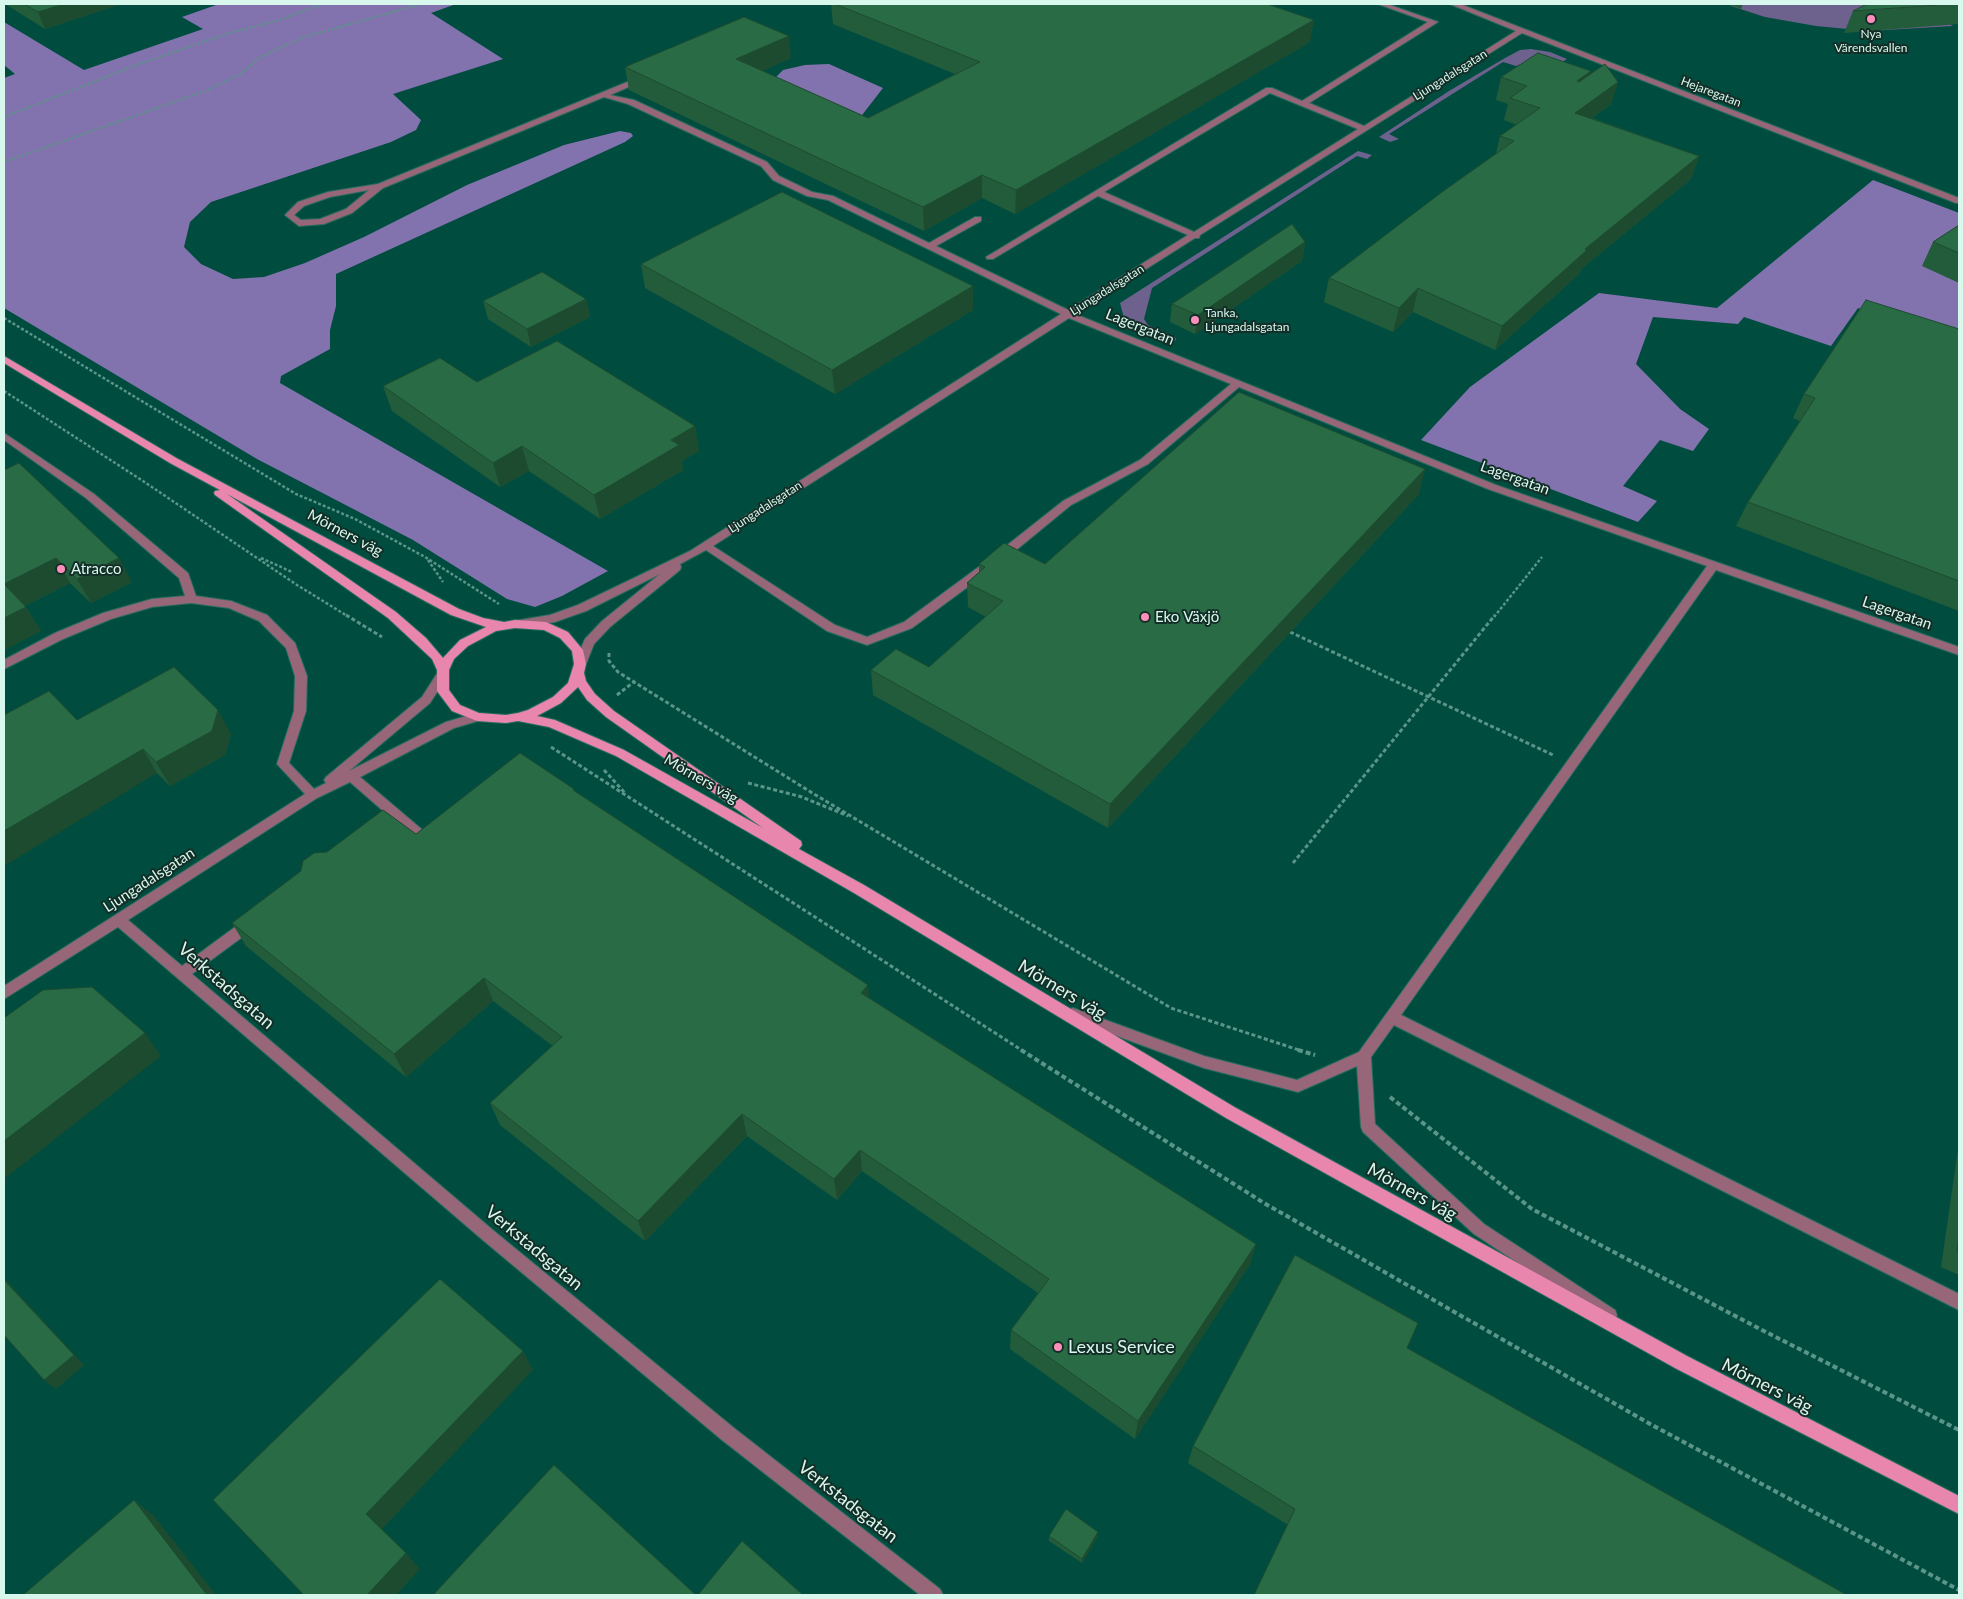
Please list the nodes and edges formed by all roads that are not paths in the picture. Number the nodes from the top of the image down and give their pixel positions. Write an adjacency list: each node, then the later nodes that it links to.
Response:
1 (1381, 4): 6 (street)
2 (1454, 4): 3 (street, Hejaregatan)
3 (1522, 30): 7 (street, Ljungadalsgatan); 10 (street, Hejaregatan)
4 (653, 73): 5 (street)
5 (603, 95): 8 (street); 13 (street, Lagergatan)
6 (1302, 104): 7 (street); 9 (street)
7 (1365, 128): 12 (street, Ljungadalsgatan)
8 (380, 186): 8 (street)
9 (1098, 193): 12 (street); 14 (street)
10 (1959, 201)
11 (978, 219): 13 (street)
12 (1196, 236): 15 (street, Ljungadalsgatan)
13 (929, 247): 15 (street, Lagergatan)
14 (990, 257)
15 (1068, 314): 17 (street, Lagergatan); 20 (street, Ljungadalsgatan)
16 (4, 359): 19 (main road, Mörners väg)
17 (1238, 383): 20 (street); 22 (street, Lagergatan)
18 (4, 436): 23 (street)
19 (174, 461): 24 (main road, Mörners väg); 28 (main road, Mörners väg)
20 (705, 545): 21 (street, Ljungadalsgatan)
21 (694, 553): 24 (street, Ljungadalsgatan); 27 (street, Ljungadalsgatan)
22 (1714, 565): 25 (street, Lagergatan); 40 (street)
23 (191, 599): 26 (street); 32 (street)
24 (509, 625): 27 (main road); 28 (main road)
25 (1959, 651)
26 (4, 665)
27 (579, 669): 30 (main road); 34 (main road, Mörners väg)
28 (442, 672): 29 (main road); 32 (street, Ljungadalsgatan)
29 (478, 717): 30 (main road); 31 (street, Ljungadalsgatan)
30 (518, 717): 34 (main road, Mörners väg)
31 (351, 776): 32 (street, Ljungadalsgatan); 33 (street)
32 (313, 795): 36 (street, Ljungadalsgatan)
33 (441, 828)
34 (859, 889): 39 (main road, Mörners väg)
35 (262, 916): 37 (street)
36 (118, 920): 37 (street, Verkstadsgatan); 38 (street, Ljungadalsgatan)
37 (181, 974): 45 (street, Verkstadsgatan)
38 (4, 993)
39 (1052, 1006): 41 (street); 43 (main road, Mörners väg)
40 (1392, 1017): 41 (street); 42 (street)
41 (1364, 1056): 43 (street)
42 (1959, 1302)
43 (1681, 1362): 44 (main road, Mörners väg)
44 (1959, 1505)
45 (934, 1595)

